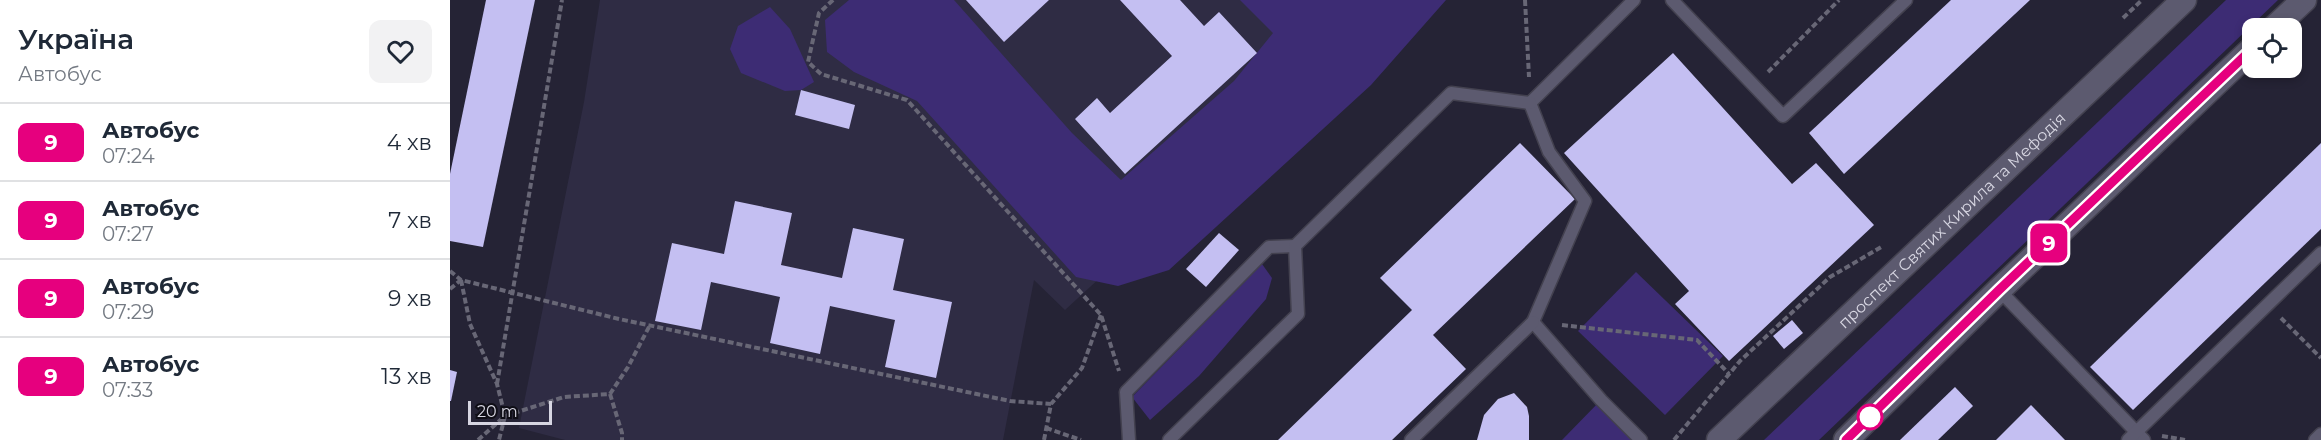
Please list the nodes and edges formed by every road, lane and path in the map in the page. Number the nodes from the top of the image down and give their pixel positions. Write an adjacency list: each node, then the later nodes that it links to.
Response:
1 (562, 0): 24 (path)
2 (833, 0): 26 (path)
3 (1525, 0): 15 (path)
4 (1634, 0): 15 (lane)
5 (1672, 0): 14 (lane)
6 (1839, 0): 14 (path)
7 (1906, 0): 14 (lane)
8 (2142, 0): 12 (path)
9 (2184, 0): 49 (street, проспект Святих Кирила та Мефодія)
10 (2304, 0): 11 (street)
11 (2285, 18)
12 (2116, 25)
13 (2242, 58): 23 (street)
14 (1755, 85)
15 (1530, 103): 17 (lane); 27 (lane)
16 (1887, 244): 30 (path)
17 (1295, 246): 32 (lane); 45 (lane)
18 (2321, 253): 25 (lane)
19 (450, 271): 21 (path)
20 (450, 276): 21 (path)
21 (461, 280): 22 (path); 24 (path); 31 (path)
22 (450, 289)
23 (1999, 290): 38 (lane); 50 (street)
24 (512, 292): 28 (path); 31 (path)
25 (2268, 305): 29 (path); 38 (lane)
26 (1101, 315): 32 (path); 34 (path)
27 (1533, 322): 30 (path); 46 (lane); 47 (lane)
28 (650, 325): 33 (path); 34 (path)
29 (2321, 358)
30 (1729, 374): 48 (path)
31 (497, 384): 35 (path)
32 (1126, 392): 44 (lane)
33 (609, 394): 35 (path); 41 (path)
34 (1051, 404): 36 (path)
35 (504, 416): 39 (path); 40 (path)
36 (1046, 428): 42 (path); 43 (path)
37 (2321, 434): 51 (lane)
38 (2136, 437)
39 (478, 440)
40 (499, 440)
41 (622, 440)
42 (1044, 440)
43 (1081, 440)
44 (1130, 440)
45 (1169, 440)
46 (1411, 440)
47 (1641, 440)
48 (1674, 440)
49 (1719, 440)
50 (1846, 440)
51 (2315, 440)

